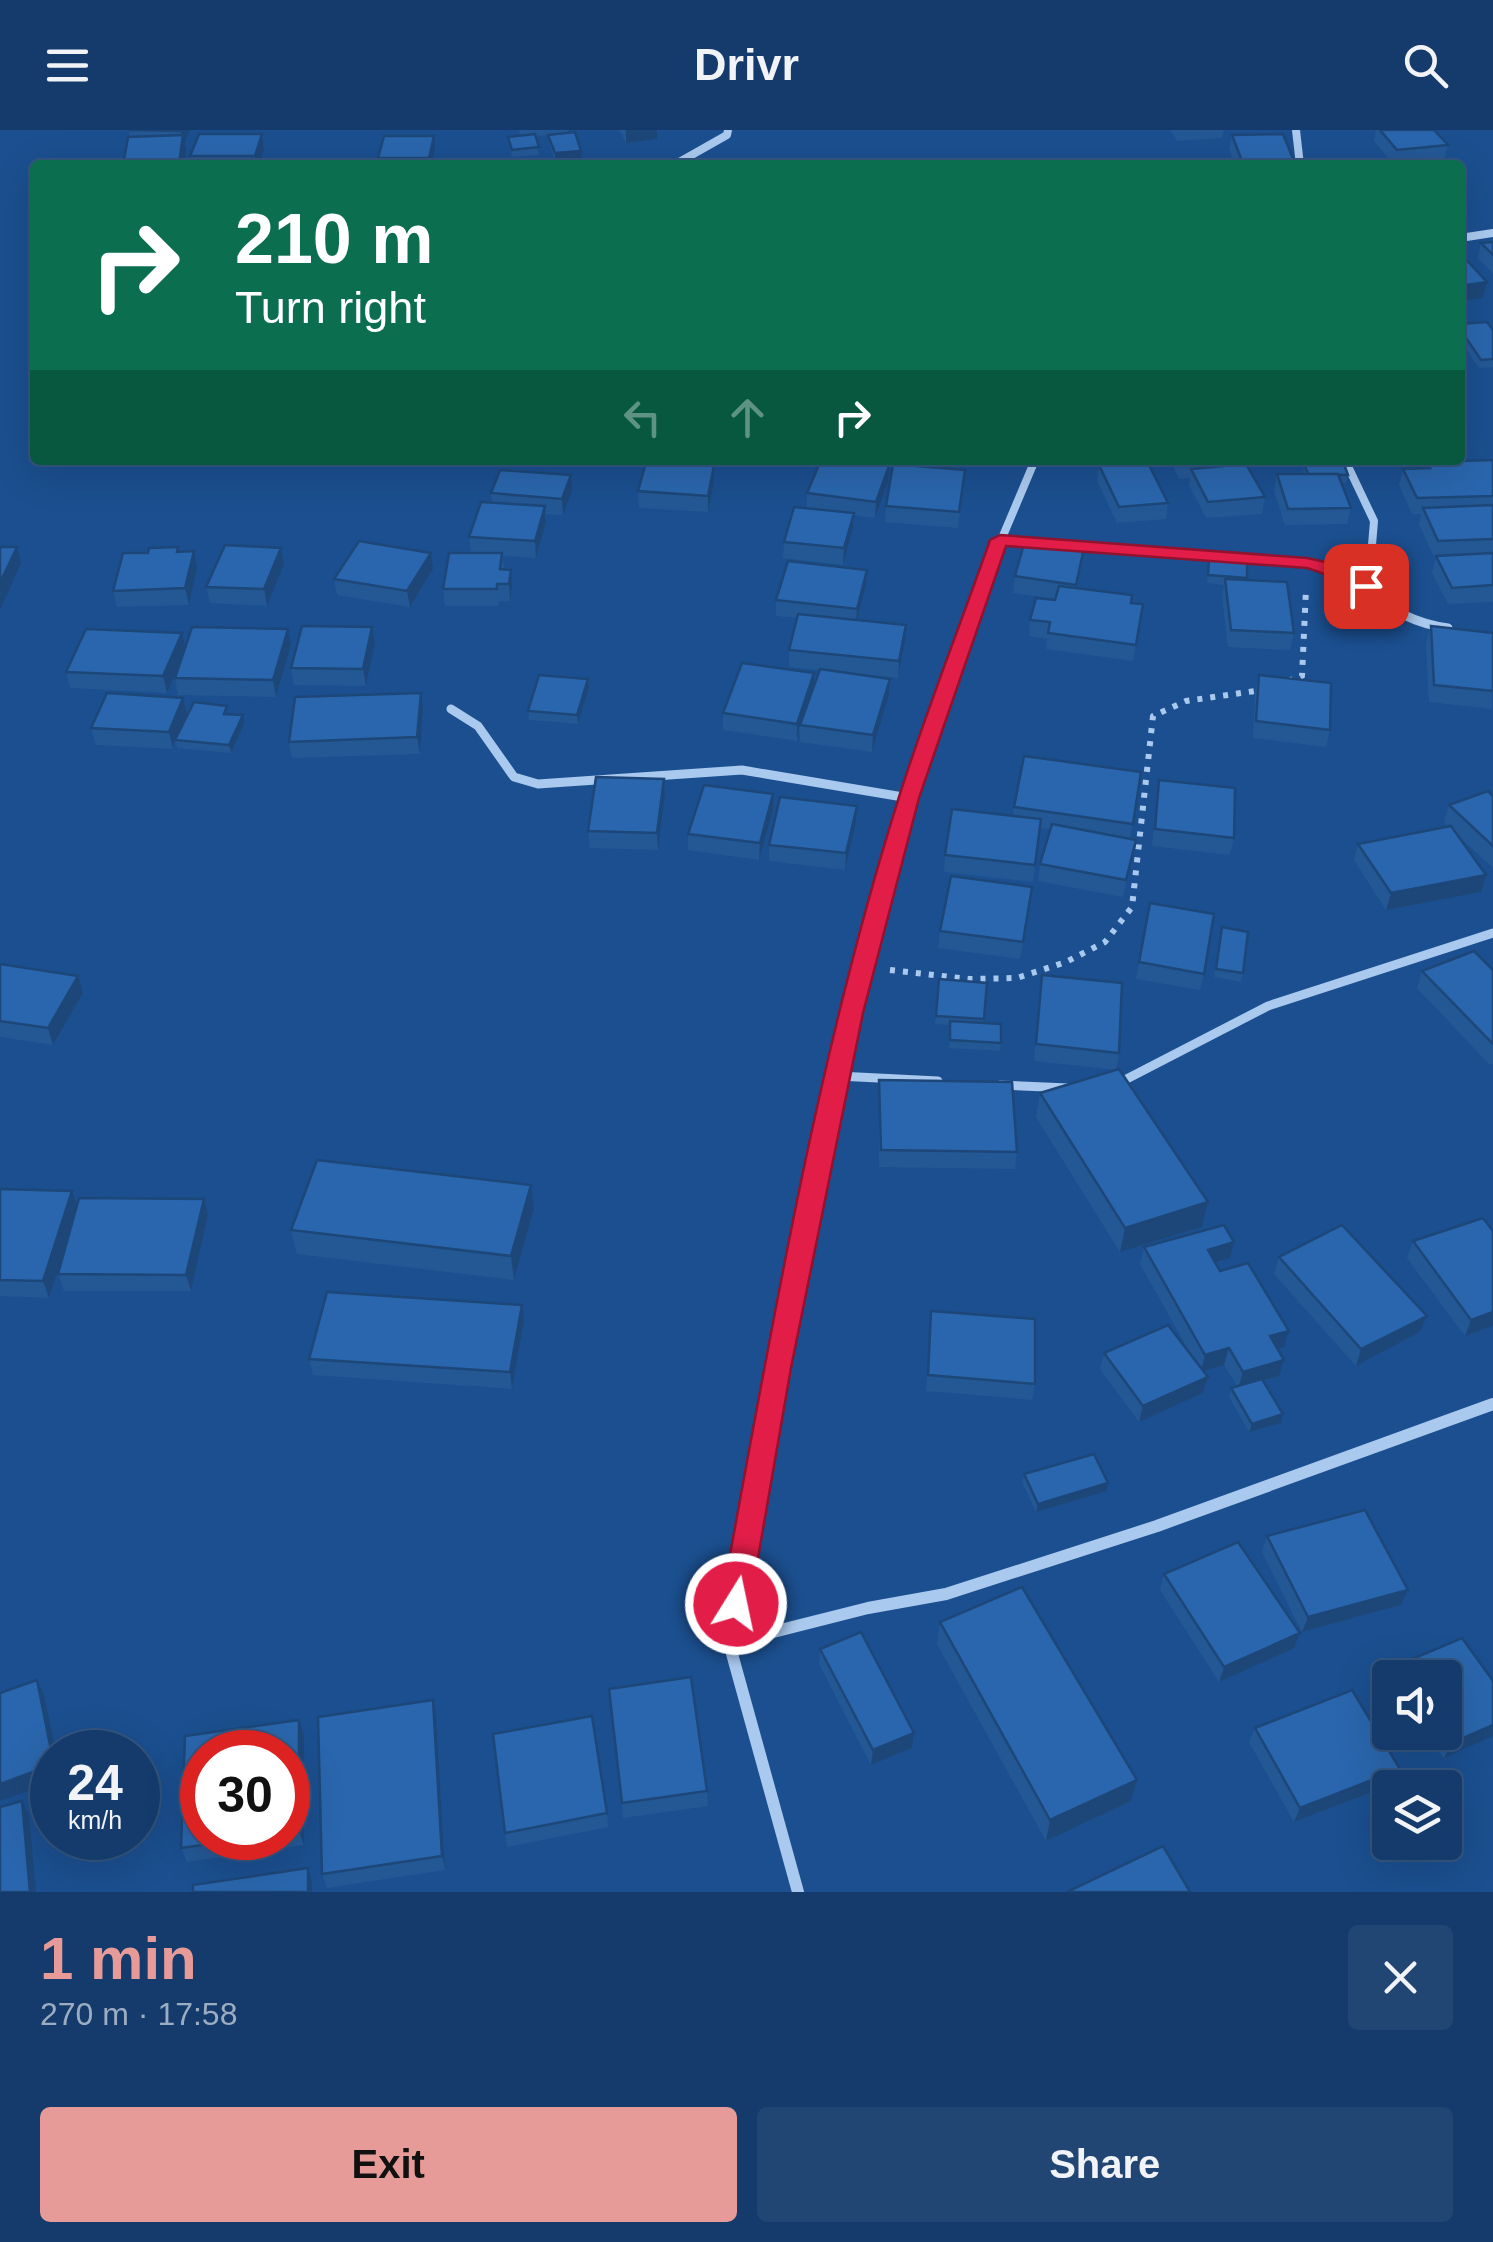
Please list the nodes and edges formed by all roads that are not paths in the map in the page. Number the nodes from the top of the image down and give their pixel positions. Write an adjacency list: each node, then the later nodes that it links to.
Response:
1 (728, 130): 3 (street)
2 (1296, 130): 4 (street)
3 (683, 160)
4 (1299, 160)
5 (1493, 234): 6 (street)
6 (1465, 237)
7 (1033, 465): 9 (street)
8 (1347, 465): 10 (street)
9 (1000, 540): 10 (street); 13 (street)
10 (1366, 586): 11 (street)
11 (1457, 630)
12 (452, 710): 13 (street)
13 (909, 798): 15 (street)
14 (1493, 932): 18 (street)
15 (838, 1076): 16 (street); 21 (street)
16 (955, 1082)
17 (994, 1084): 19 (street)
18 (1100, 1086)
19 (1086, 1088)
20 (1493, 1404): 21 (street)
21 (729, 1643): 22 (street)
22 (798, 1892)

